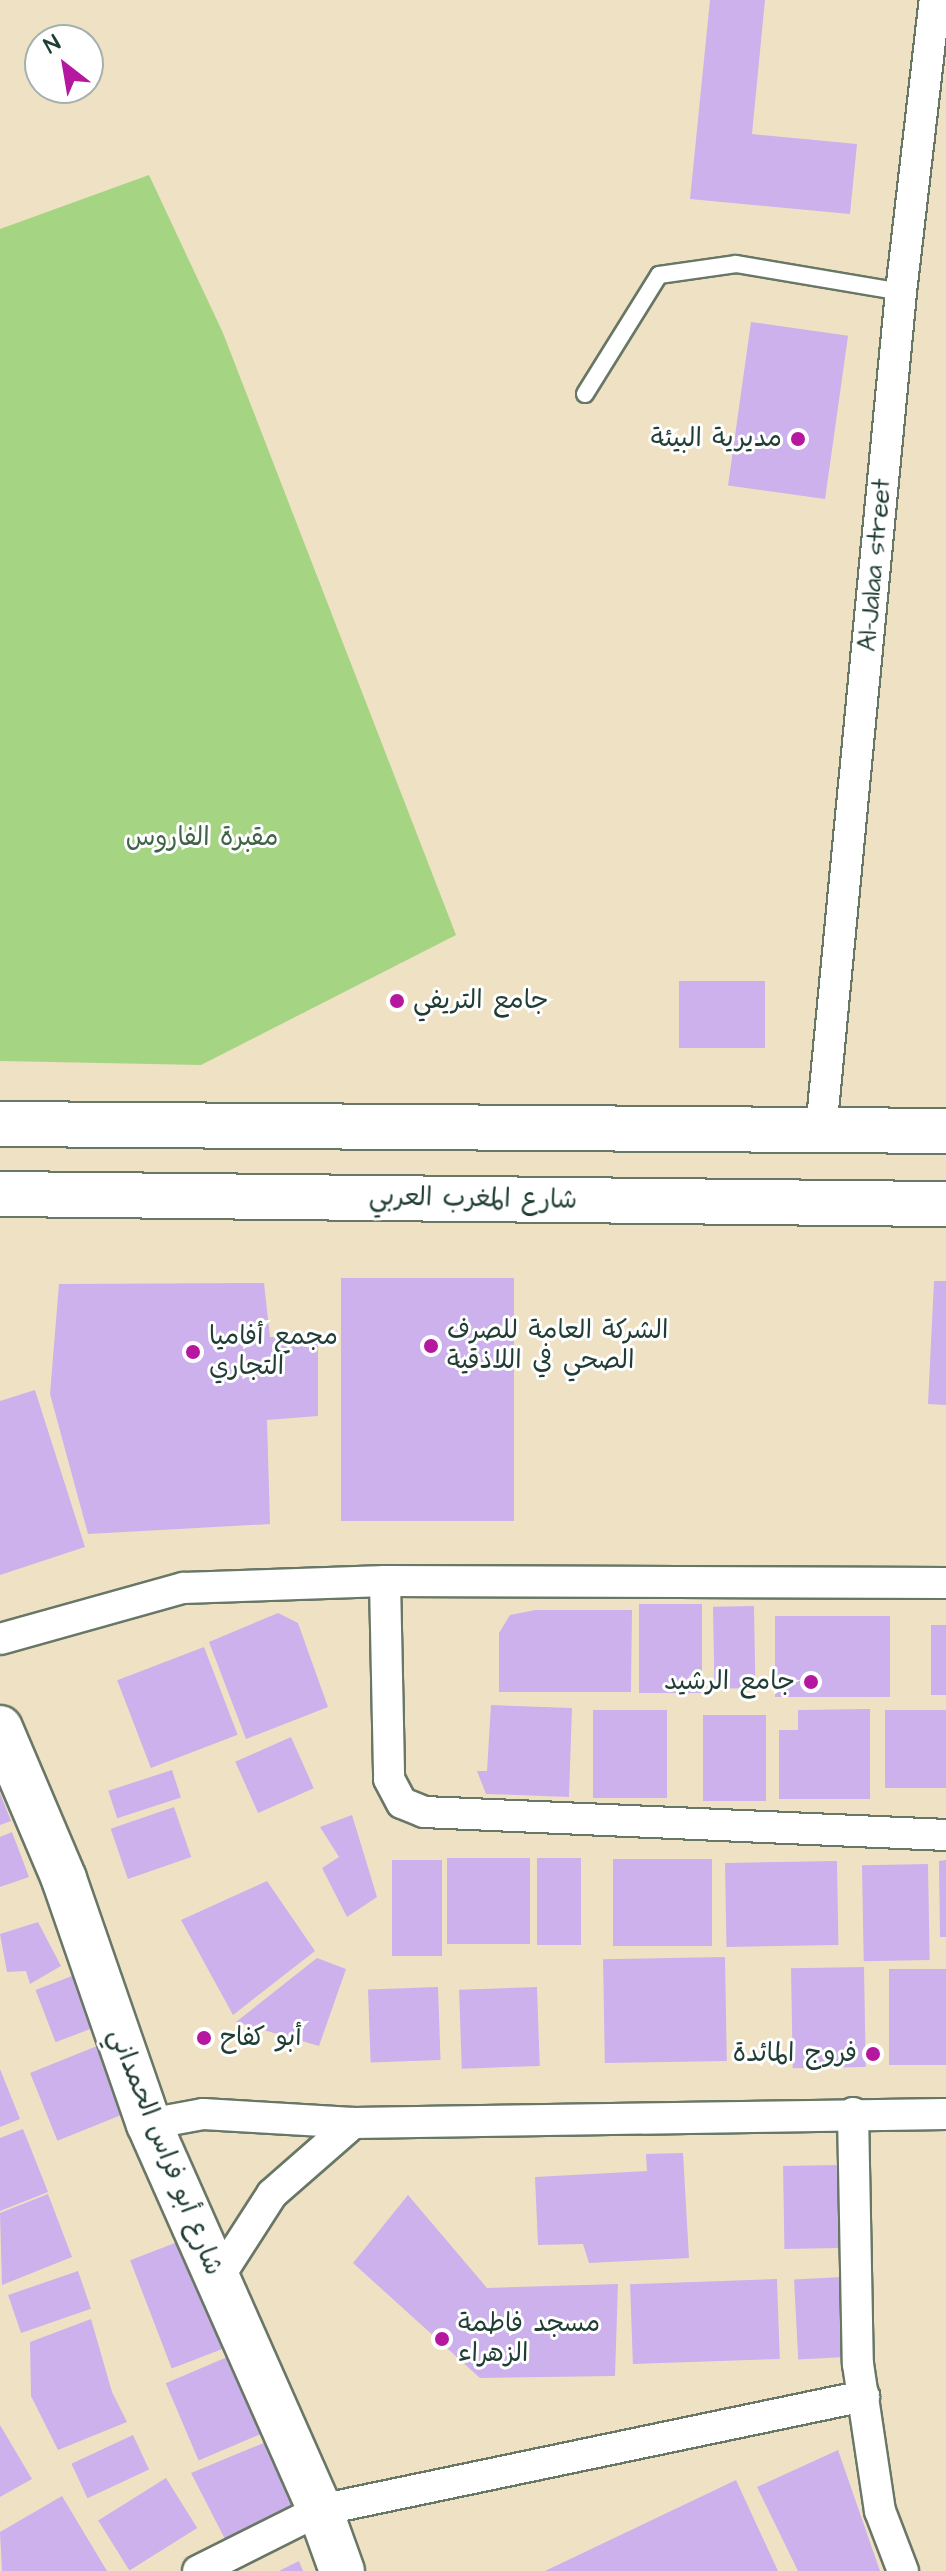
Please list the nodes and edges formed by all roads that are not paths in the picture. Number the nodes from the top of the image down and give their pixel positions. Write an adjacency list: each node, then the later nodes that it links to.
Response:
1 (935, 0): 2 (street, Al-Jalaa street)
2 (901, 292): 3 (lane); 5 (street, Al-Jalaa street)
3 (585, 394)
4 (0, 1124): 5 (main road)
5 (821, 1131): 6 (main road)
6 (946, 1131)
7 (0, 1194): 8 (main road, شارع المغرب العربي)
8 (946, 1204)
9 (385, 1581): 10 (street); 11 (street); 13 (street)
10 (946, 1583)
11 (0, 1639)
12 (0, 1728): 17 (main road, شارع أبو فراس الحمداني)
13 (946, 1835)
14 (853, 2113): 15 (street); 16 (street); 19 (street)
15 (946, 2114)
16 (353, 2123): 17 (street); 18 (street)
17 (149, 2124): 18 (main road, شارع أبو فراس الحمداني)
18 (216, 2281): 20 (main road, شارع أبو فراس الحمداني)
19 (864, 2396): 20 (street); 23 (street)
20 (320, 2510): 21 (street); 22 (main road, شارع أبو فراس الحمداني)
21 (198, 2571)
22 (342, 2571)
23 (903, 2571)

